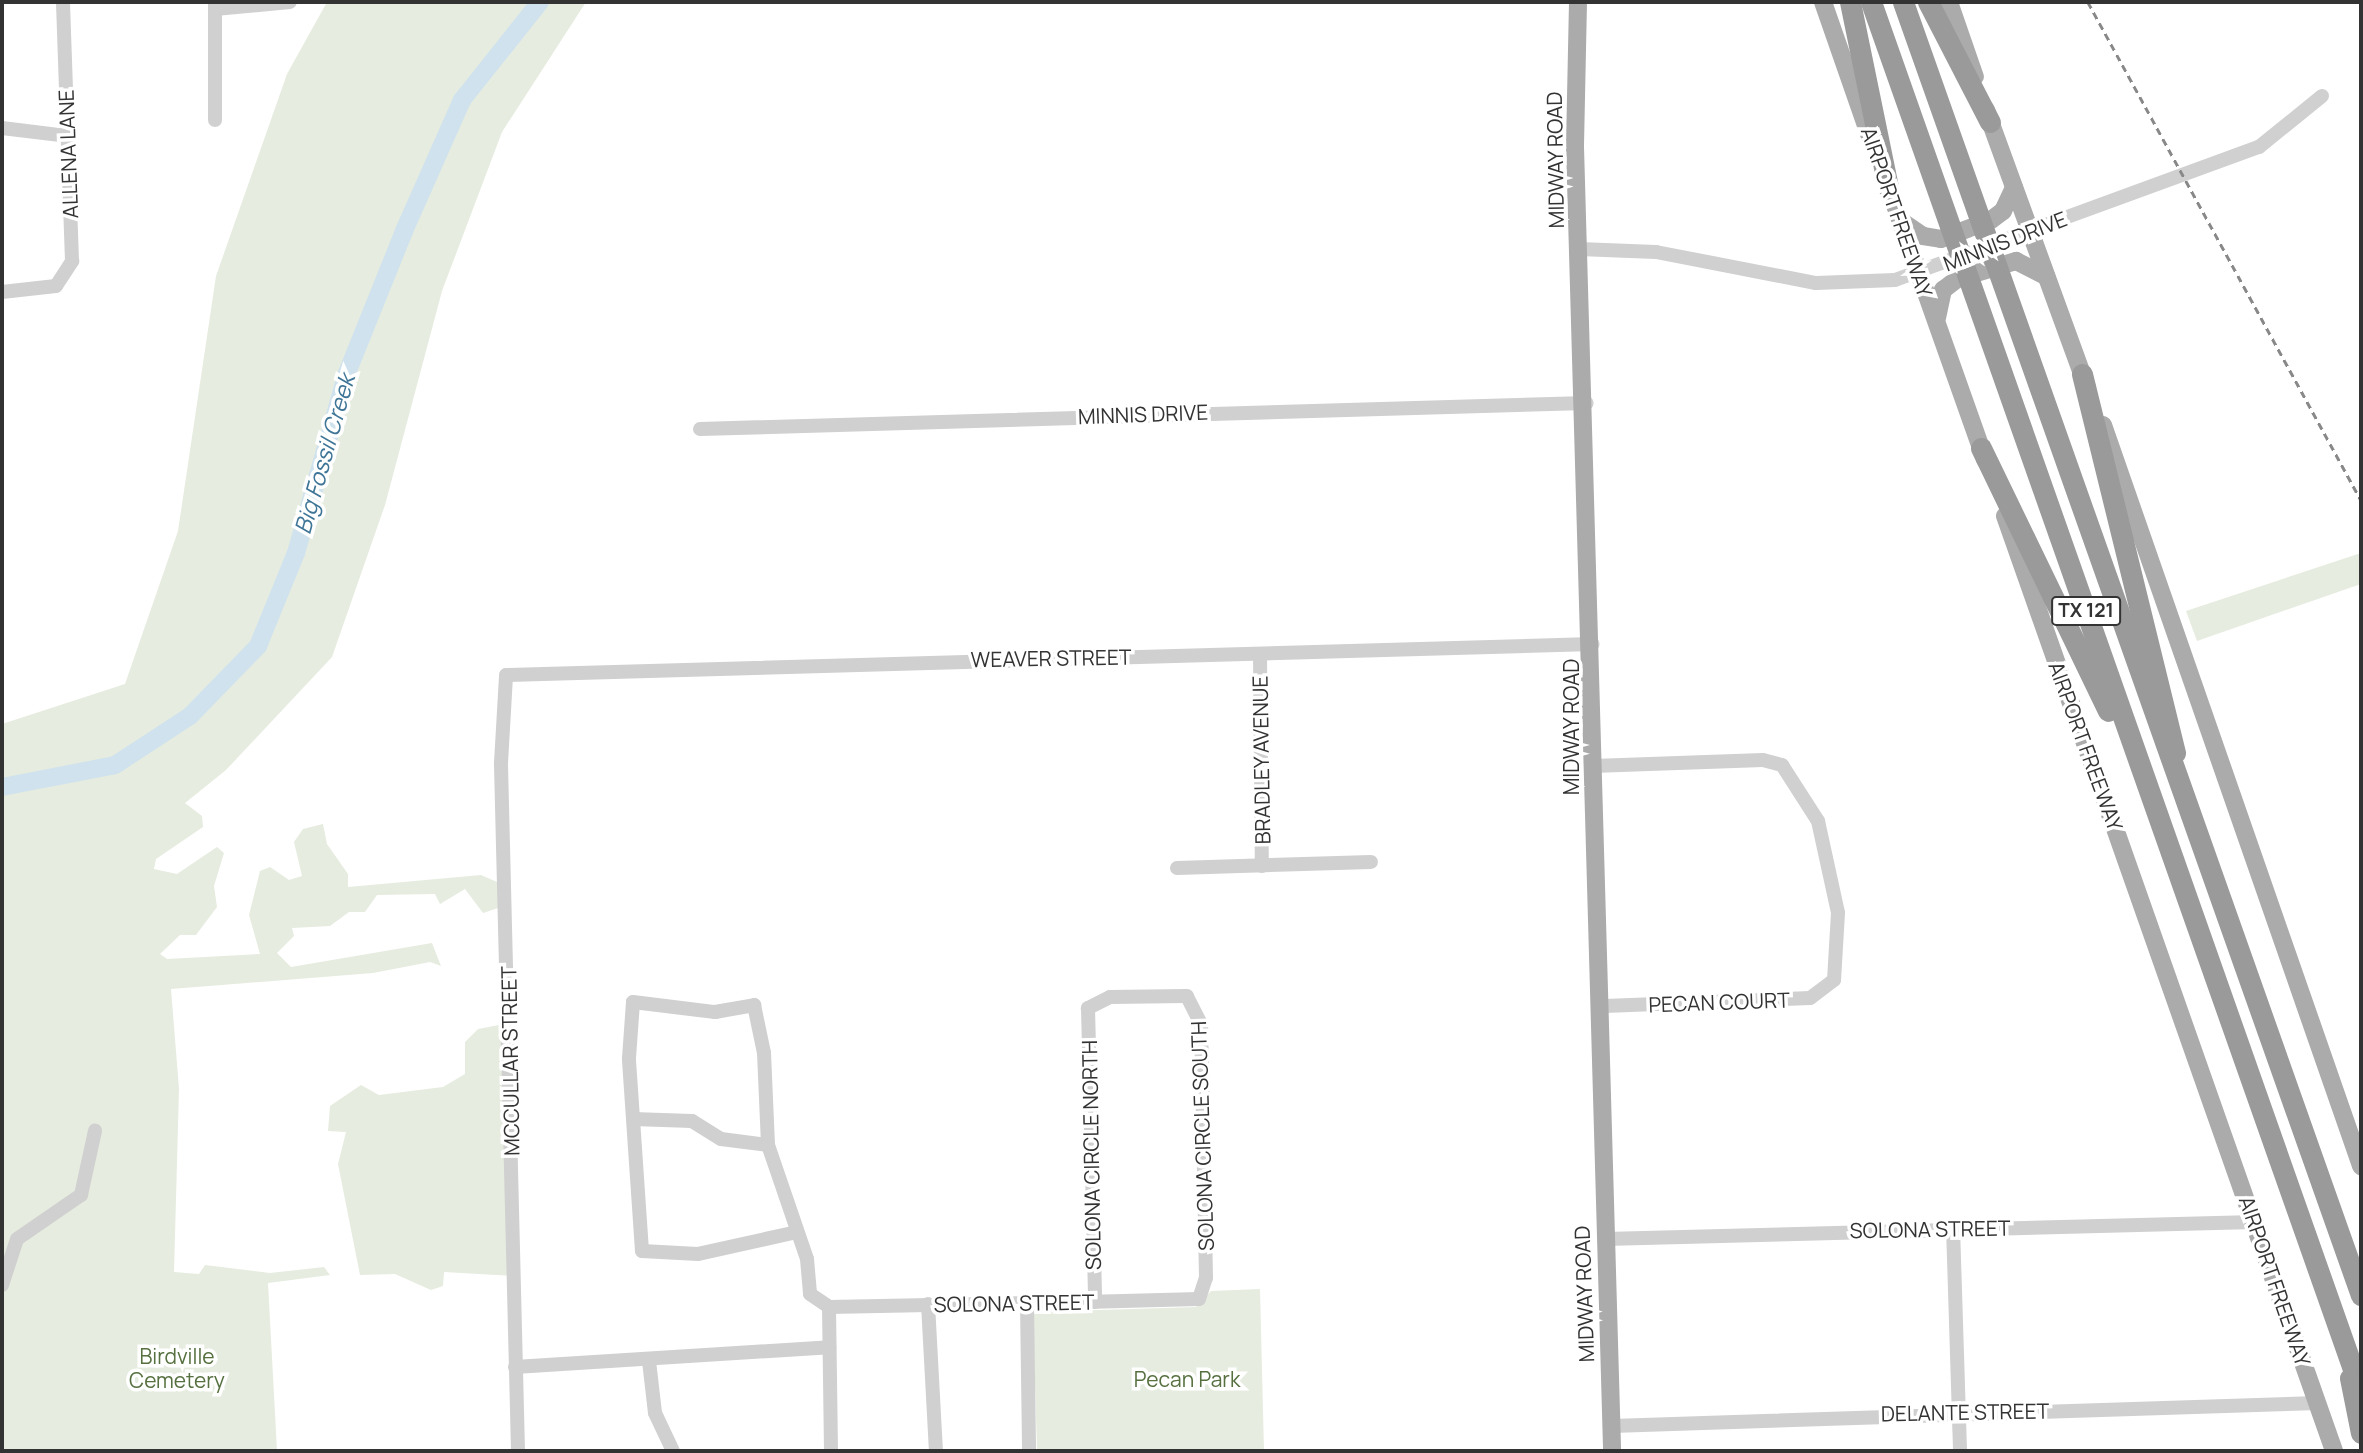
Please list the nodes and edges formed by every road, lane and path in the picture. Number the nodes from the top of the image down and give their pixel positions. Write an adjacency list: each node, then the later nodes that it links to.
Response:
1 (63, 2): 15 (street, ALLENA LANE)
2 (290, 2): 10 (street)
3 (1578, 2): 20 (main road, MIDWAY ROAD)
4 (1823, 2): 16 (main road, AIRPORT FREEWAY)
5 (1850, 2): 16 (highway)
6 (1871, 2): 37 (highway, AIRPORT FREEWAY / TX 121)
7 (1903, 2): 33 (highway, TX 121)
8 (1928, 2): 13 (highway)
9 (1949, 2): 13 (main road)
10 (215, 5): 12 (street)
11 (2322, 96): 19 (street, MINNIS DRIVE)
12 (215, 120)
13 (1990, 122): 17 (main road)
14 (2, 128): 15 (street)
15 (67, 136): 23 (street, ALLENA LANE)
16 (1888, 187): 18 (main road, AIRPORT FREEWAY)
17 (2014, 187): 18 (main road); 19 (main road)
18 (1901, 222): 21 (main road, AIRPORT FREEWAY)
19 (2030, 231): 21 (street, MINNIS DRIVE); 22 (main road)
20 (1579, 248): 21 (street, MINNIS DRIVE); 26 (main road, MIDWAY ROAD)
21 (1919, 274): 24 (main road, AIRPORT FREEWAY)
22 (2046, 276): 24 (main road); 25 (main road)
23 (2, 292)
24 (1937, 326): 28 (main road, AIRPORT FREEWAY)
25 (2082, 374): 33 (highway); 43 (main road)
26 (1587, 403): 27 (street, MINNIS DRIVE); 29 (main road, MIDWAY ROAD)
27 (700, 429)
28 (1981, 448): 37 (highway); 44 (main road, AIRPORT FREEWAY)
29 (1593, 644): 30 (street, WEAVER STREET); 32 (main road, MIDWAY ROAD)
30 (1260, 654): 31 (street, WEAVER STREET); 35 (street, BRADLEY AVENUE)
31 (509, 675): 58 (street, MCCULLAR STREET)
32 (1593, 766): 38 (main road, MIDWAY ROAD); 38 (street, PECAN COURT)
33 (2174, 780): 49 (highway, TX 121)
34 (1371, 862): 35 (street)
35 (1262, 866): 36 (street)
36 (1177, 868)
37 (2192, 915): 56 (highway, AIRPORT FREEWAY / TX 121)
38 (1598, 1006): 47 (main road, MIDWAY ROAD)
39 (1087, 1008): 50 (street, SOLONA CIRCLE SOUTH); 51 (street, SOLONA CIRCLE NORTH)
40 (633, 1119): 42 (street); 42 (street); 46 (street)
41 (95, 1131): 48 (street)
42 (768, 1145): 46 (street)
43 (2361, 1166)
44 (2255, 1222): 45 (street, SOLONA STREET); 60 (main road, AIRPORT FREEWAY)
45 (1953, 1227): 47 (street, SOLONA STREET); 61 (street)
46 (797, 1232): 54 (street)
47 (1605, 1239): 62 (main road, MIDWAY ROAD)
48 (2, 1285)
49 (2361, 1295)
50 (1199, 1299): 51 (street, SOLONA STREET)
51 (1095, 1302): 52 (street, SOLONA STREET)
52 (1027, 1303): 53 (street, SOLONA STREET); 68 (street)
53 (928, 1304): 54 (street, SOLONA STREET); 67 (street)
54 (829, 1307): 55 (street)
55 (829, 1347): 57 (street); 66 (street)
56 (2350, 1355): 59 (highway, AIRPORT FREEWAY / TX 121); 63 (highway)
57 (649, 1361): 58 (street); 65 (street)
58 (515, 1367): 64 (street, MCCULLAR STREET)
59 (2361, 1392)
60 (2318, 1403): 61 (street, DELANTE STREET); 71 (main road, AIRPORT FREEWAY)
61 (1960, 1410): 62 (street, DELANTE STREET); 70 (street)
62 (1612, 1426): 69 (main road, MIDWAY ROAD)
63 (2361, 1433)
64 (518, 1451)
65 (673, 1451)
66 (831, 1451)
67 (936, 1451)
68 (1029, 1451)
69 (1612, 1451)
70 (1961, 1451)
71 (2334, 1451)

